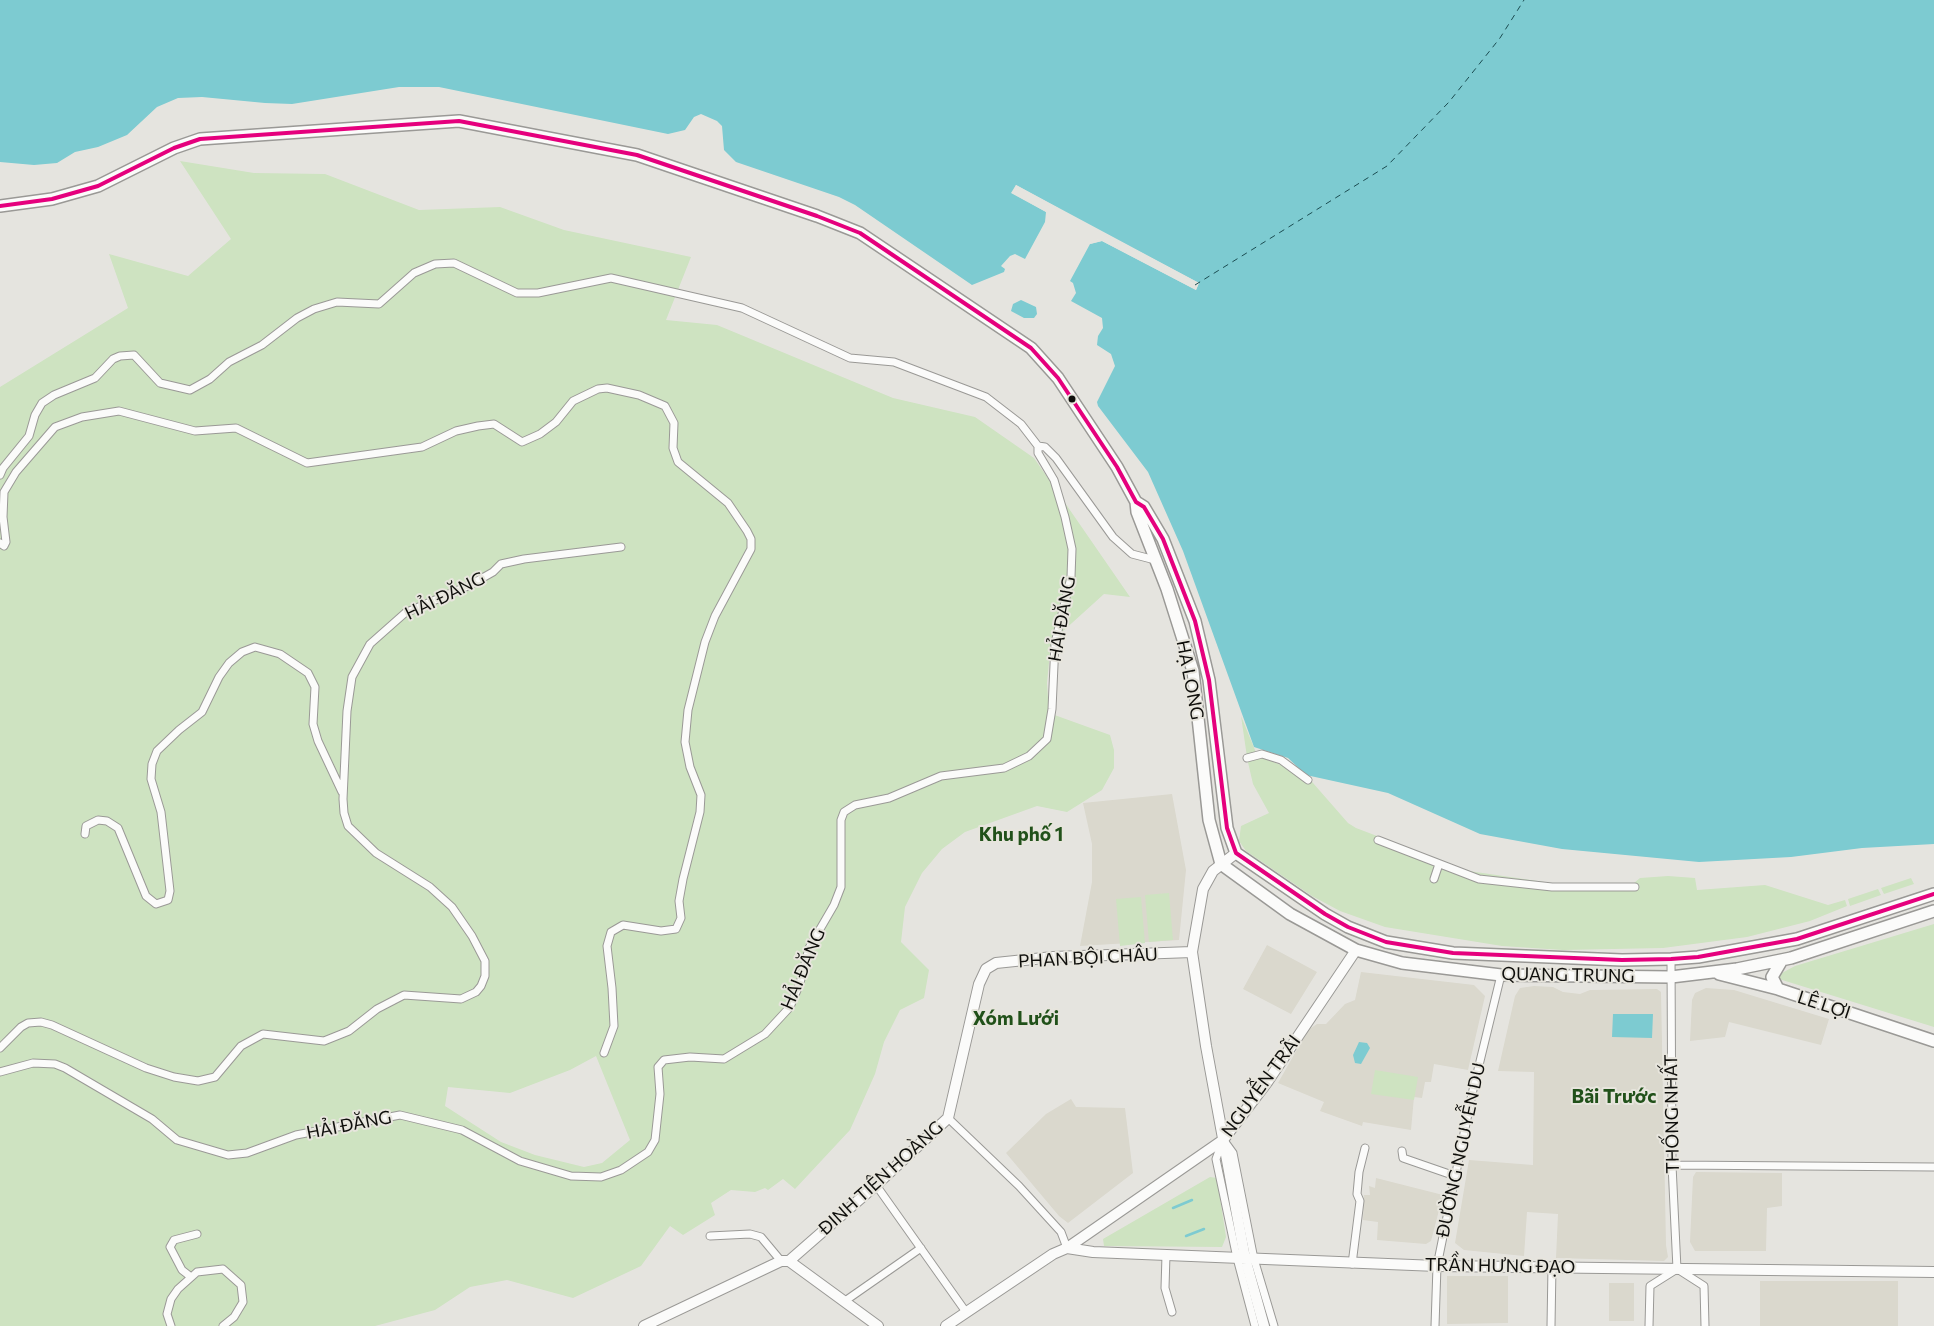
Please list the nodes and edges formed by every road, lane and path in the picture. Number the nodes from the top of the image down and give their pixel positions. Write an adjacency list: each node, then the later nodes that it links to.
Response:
1 (0, 206): 4 (main road, HẠ LONG)
2 (1038, 446): 3 (street); 8 (street); 35 (street, HẢI ĐĂNG)
3 (0, 475)
4 (1136, 502): 7 (main road, HẠ LONG); 8 (main road, HẠ LONG)
5 (0, 543): 34 (street)
6 (621, 548): 13 (street, HẢI ĐĂNG)
7 (1170, 555): 8 (main road); 9 (main road, HẠ LONG)
8 (1155, 560): 10 (main road, HẠ LONG)
9 (1206, 667): 10 (main road); 16 (main road, HẠ LONG)
10 (1192, 671): 17 (main road, HẠ LONG)
11 (1247, 758): 12 (street)
12 (1308, 780)
13 (344, 795): 14 (street, HẢI ĐĂNG); 33 (street, HẢI ĐĂNG)
14 (85, 834)
15 (1378, 840): 18 (street)
16 (1236, 853): 17 (main road); 25 (main road, QUANG TRUNG)
17 (1221, 864): 23 (main road, QUANG TRUNG); 24 (main road)
18 (1439, 864): 19 (street); 20 (street)
19 (1434, 879)
20 (1635, 887)
21 (1934, 894): 25 (main road, QUANG TRUNG)
22 (1934, 911): 26 (main road, QUANG TRUNG)
23 (1356, 950): 29 (main road, QUANG TRUNG); 37 (main road, NGUYỄN TRÃI)
24 (1192, 952): 27 (main road, PHAN BỘI CHÂU); 37 (main road)
25 (1671, 959): 30 (street, THỐNG NHẤT)
26 (1782, 960): 28 (main road, QUANG TRUNG); 31 (main road)
27 (986, 970): 36 (main road, ĐINH TIÊN HOÀNG)
28 (1713, 972): 30 (main road, QUANG TRUNG); 31 (main road, LÊ LỢI)
29 (1501, 975): 30 (main road, QUANG TRUNG); 42 (street, ĐƯỜNG NGUYỄN DU)
30 (1671, 977): 40 (street, THỐNG NHẤT)
31 (1778, 989): 32 (main road, LÊ LỢI)
32 (1934, 1041)
33 (0, 1048)
34 (604, 1053)
35 (0, 1072)
36 (948, 1118): 43 (main road, ĐINH TIÊN HOÀNG); 47 (street)
37 (1223, 1140): 47 (main road, NGUYỄN TRÃI); 49 (main road)
38 (1365, 1148): 51 (street)
39 (1402, 1151): 42 (street)
40 (1672, 1165): 41 (street); 54 (street, THỐNG NHẤT)
41 (1934, 1166)
42 (1455, 1176): 52 (street, ĐƯỜNG NGUYỄN DU)
43 (876, 1185): 46 (street); 50 (main road, ĐINH TIÊN HOÀNG)
44 (198, 1234): 56 (street)
45 (710, 1236): 50 (street)
46 (921, 1248): 57 (street); 58 (street)
47 (1067, 1248): 48 (main road, TRẦN HƯNG ĐẠO); 58 (main road, NGUYỄN TRÃI)
48 (1166, 1255): 49 (main road, TRẦN HƯNG ĐẠO); 59 (street)
49 (1245, 1258): 51 (main road, TRẦN HƯNG ĐẠO); 66 (street); 67 (main road); 68 (street)
50 (785, 1261): 57 (main road); 63 (main road, ĐINH TIÊN HOÀNG)
51 (1352, 1264): 52 (main road, TRẦN HƯNG ĐẠO)
52 (1437, 1266): 53 (main road, TRẦN HƯNG ĐẠO); 69 (street, ĐƯỜNG NGUYỄN DU)
53 (1552, 1266): 54 (main road, TRẦN HƯNG ĐẠO); 70 (street)
54 (1677, 1269): 55 (main road, TRẦN HƯNG ĐẠO); 71 (street); 72 (street)
55 (1934, 1272)
56 (191, 1277): 61 (street); 62 (street)
57 (845, 1301): 64 (main road)
58 (966, 1312): 60 (main road, NGUYỄN TRÃI)
59 (1172, 1312)
60 (956, 1322): 65 (main road, NGUYỄN TRÃI)
61 (171, 1326)
62 (224, 1326)
63 (644, 1326)
64 (878, 1326)
65 (946, 1326)
66 (1256, 1326)
67 (1264, 1326)
68 (1274, 1326)
69 (1435, 1326)
70 (1551, 1326)
71 (1649, 1326)
72 (1704, 1326)

